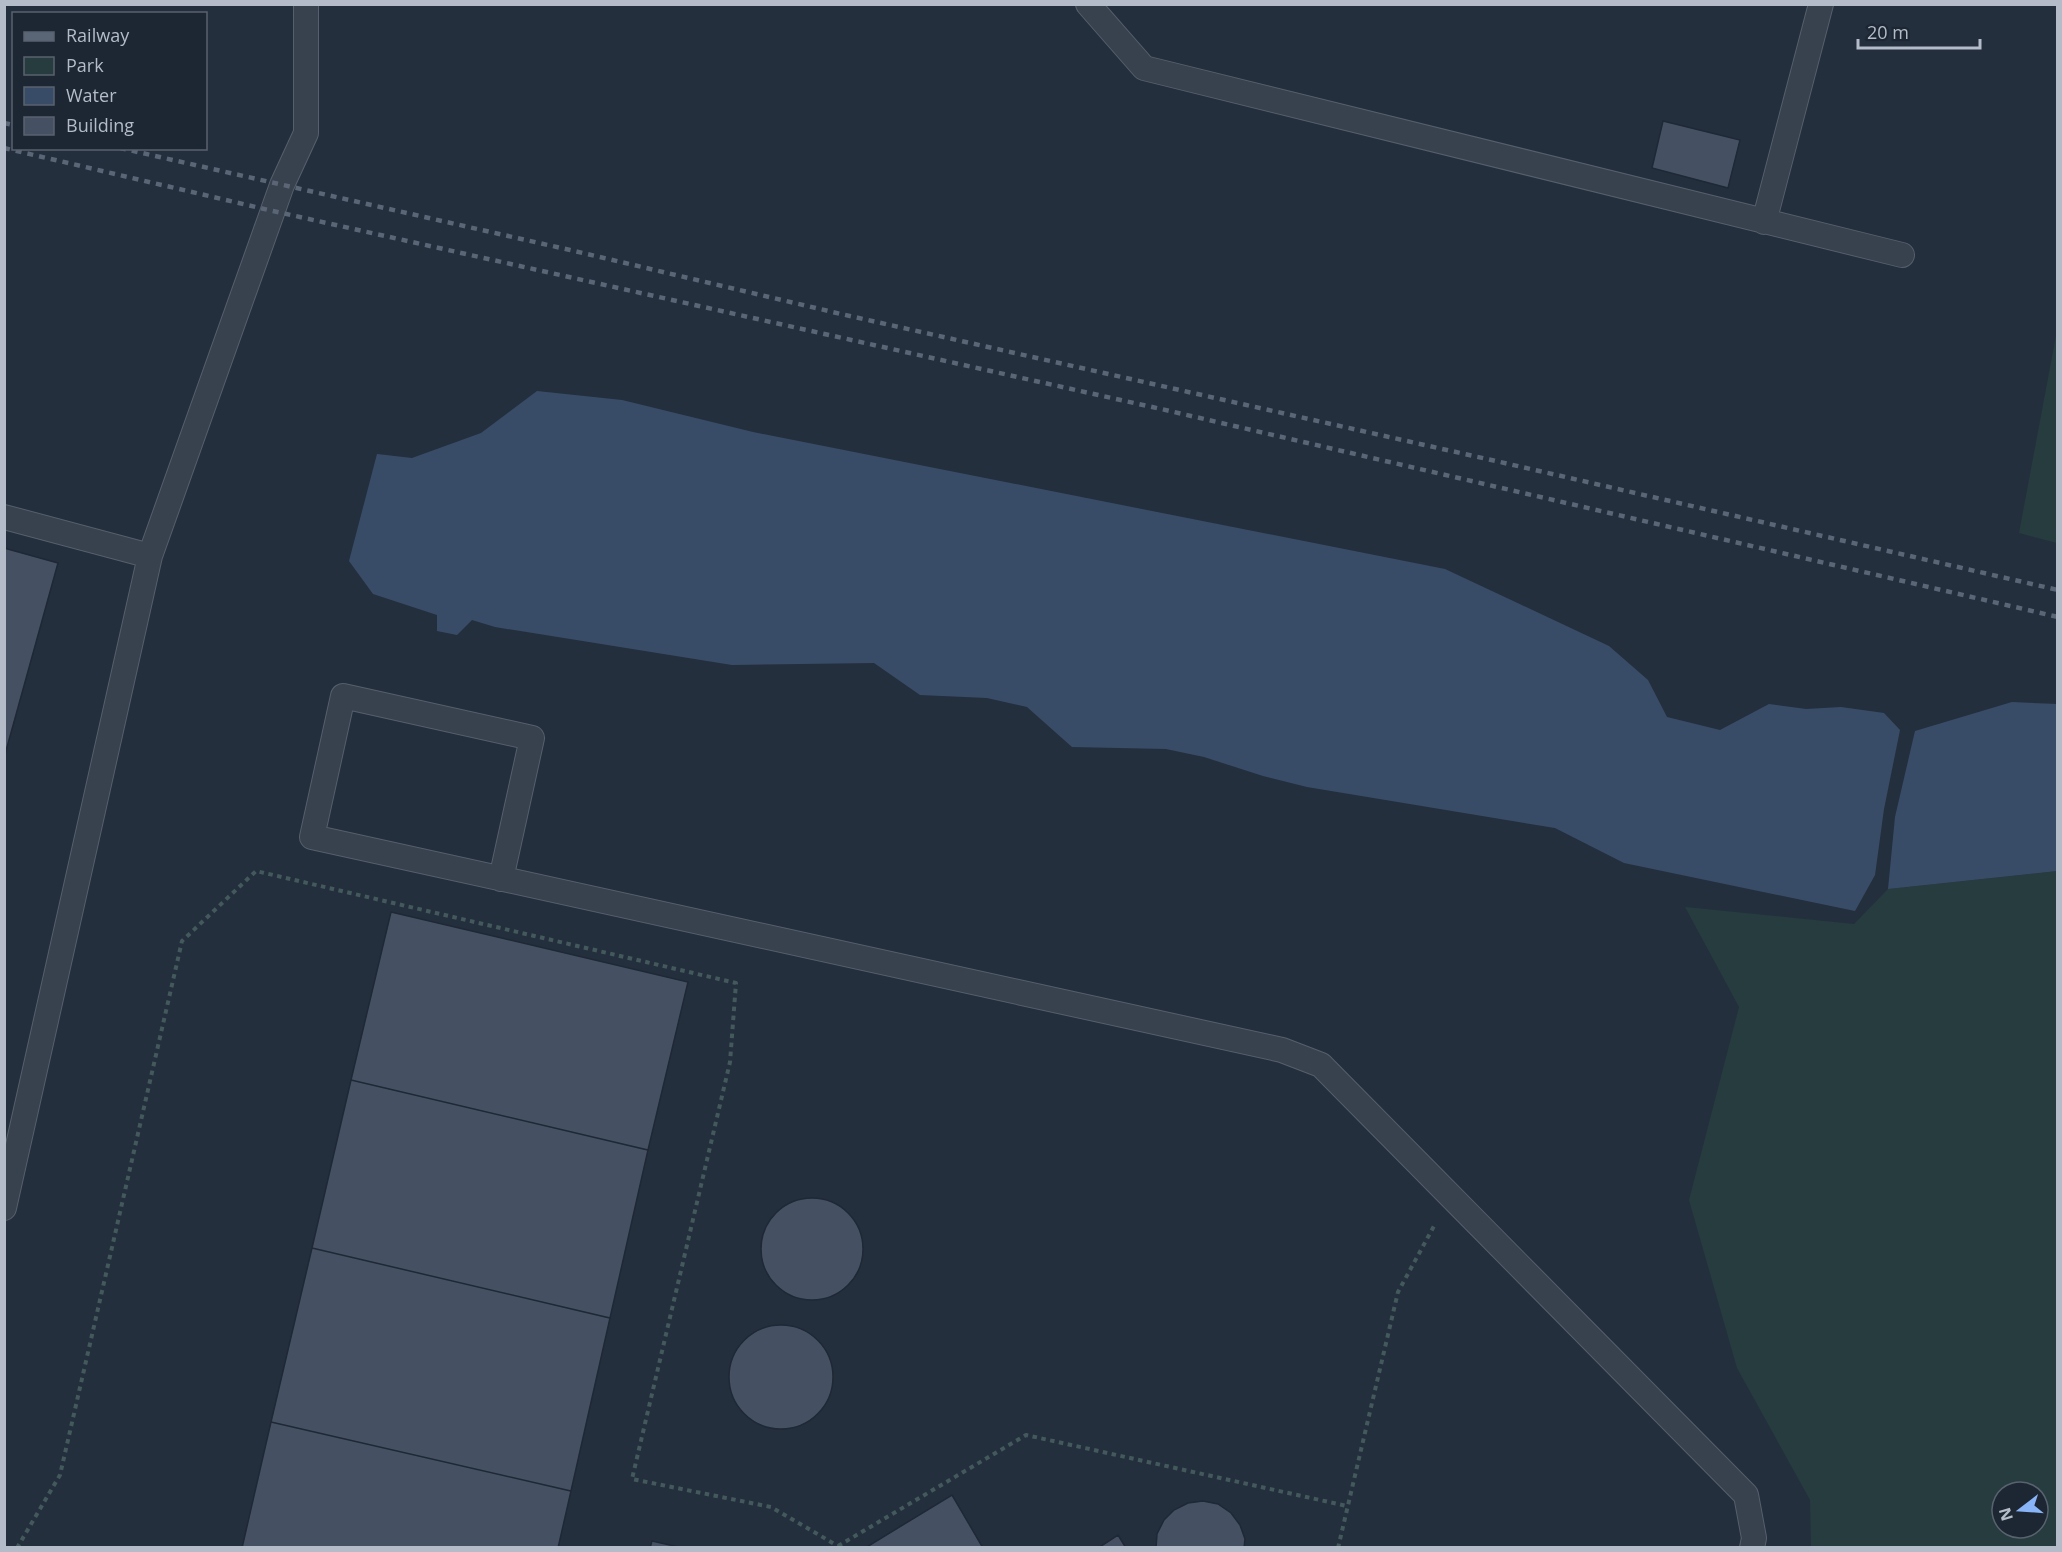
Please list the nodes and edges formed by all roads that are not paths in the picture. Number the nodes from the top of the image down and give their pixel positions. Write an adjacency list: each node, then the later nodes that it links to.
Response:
1 (306, 4): 7 (lane)
2 (1088, 4): 4 (lane)
3 (1821, 4): 4 (lane)
4 (1764, 222): 5 (lane)
5 (1902, 255)
6 (4, 517): 7 (lane)
7 (150, 556): 9 (lane)
8 (501, 879): 8 (lane); 10 (lane)
9 (4, 1208)
10 (1752, 1548)

